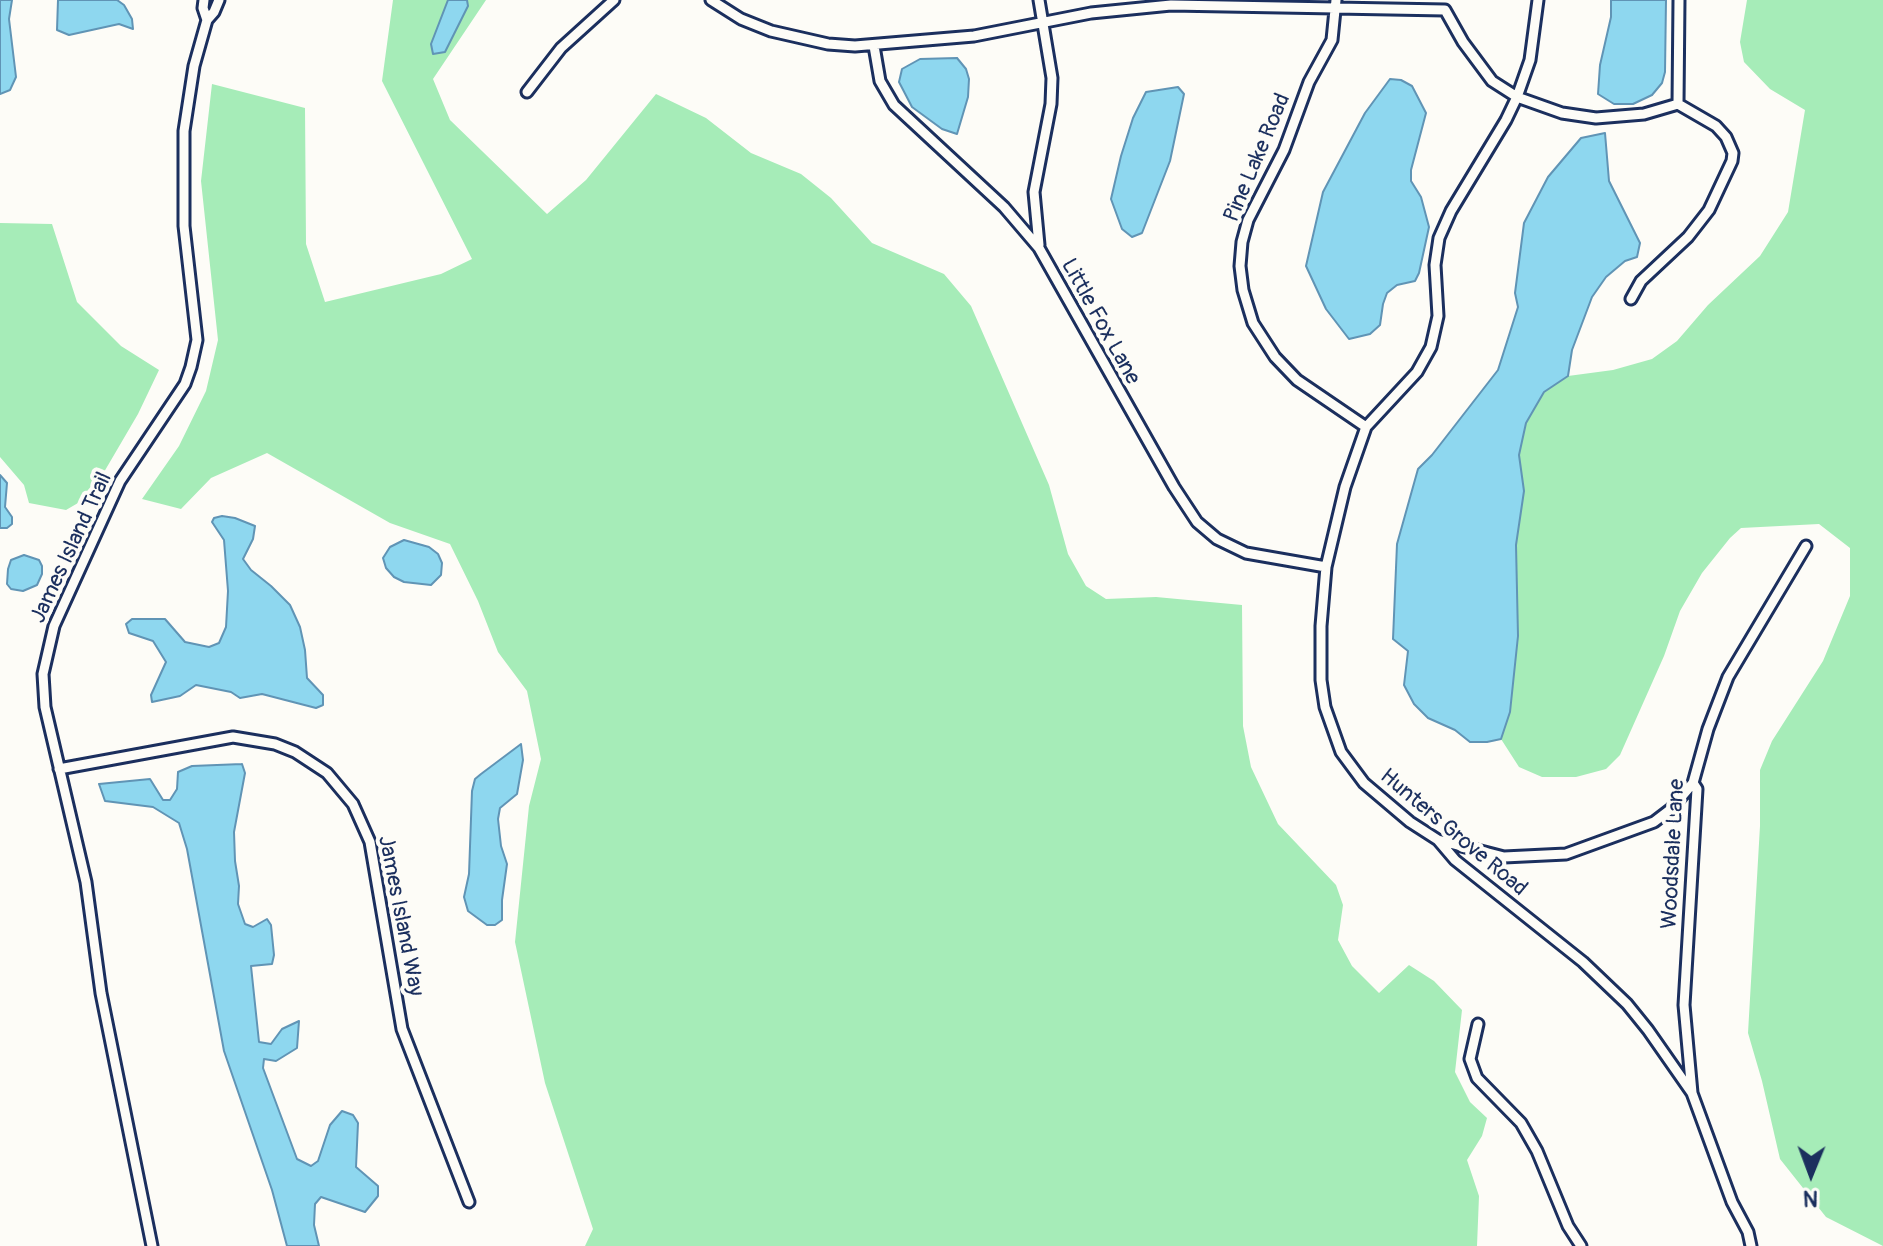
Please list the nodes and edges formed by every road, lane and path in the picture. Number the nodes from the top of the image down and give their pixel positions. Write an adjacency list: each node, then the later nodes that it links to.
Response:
1 (204, 0): 12 (street, James Island Trail)
2 (219, 0): 12 (street, James Island Trail)
3 (614, 0): 15 (street)
4 (711, 0): 14 (street)
5 (1039, 0): 13 (street)
6 (1451, 0): 11 (street)
7 (1538, 0): 16 (street, Hunters Grove Road)
8 (1679, 0): 17 (street)
9 (1171, 2): 10 (street); 13 (street)
10 (1336, 3): 11 (street); 20 (street, Pine Lake Road)
11 (1445, 10): 16 (street)
12 (207, 20): 23 (street, James Island Trail)
13 (1043, 24): 14 (street); 18 (street)
14 (874, 46): 18 (street, Little Fox Lane)
15 (527, 92)
16 (1517, 97): 17 (street); 20 (street, Hunters Grove Road)
17 (1678, 104): 19 (street)
18 (1039, 248): 22 (street, Little Fox Lane)
19 (1631, 299)
20 (1366, 427): 22 (street, Hunters Grove Road)
21 (1806, 546): 24 (street, Woodsdale Lane)
22 (1326, 567): 25 (street, Hunters Grove Road)
23 (59, 769): 28 (street, James Island Way); 29 (street, James Island Trail)
24 (1693, 783): 25 (street); 27 (street, Woodsdale Lane)
25 (1438, 840): 27 (street, Hunters Grove Road)
26 (1478, 1024): 30 (street)
27 (1692, 1093): 31 (street, Hunters Grove Road)
28 (469, 1202)
29 (152, 1246)
30 (1581, 1246)
31 (1751, 1246)

